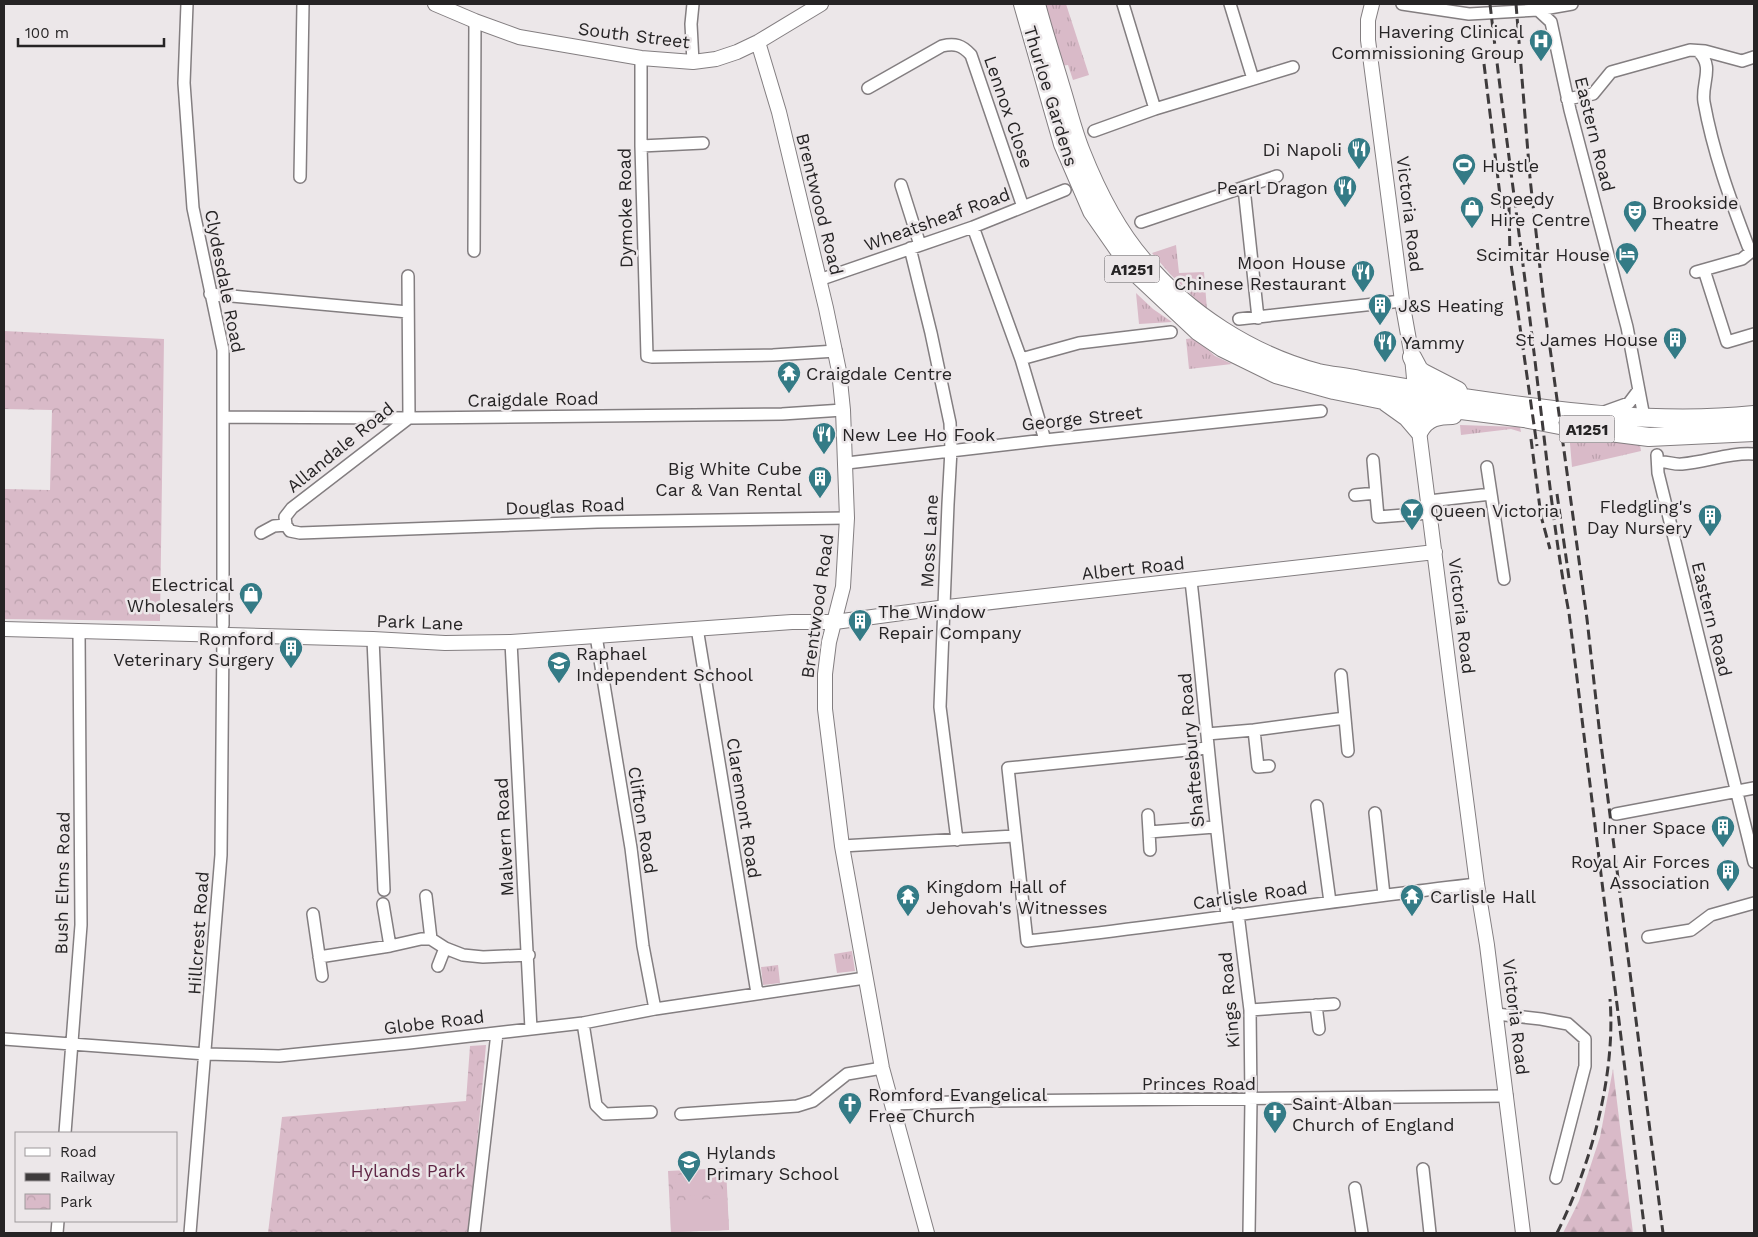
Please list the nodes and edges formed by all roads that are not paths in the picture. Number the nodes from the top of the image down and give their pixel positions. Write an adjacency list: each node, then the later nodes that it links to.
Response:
1 (187, 4): 41 (street, Clydesdale Road)
2 (303, 4): 29 (street)
3 (435, 4): 14 (street, South Street)
4 (693, 4): 19 (street)
5 (821, 4): 15 (street, South Street)
6 (1023, 4): 55 (main road, Thurloe Gardens / A1251)
7 (1036, 4): 51 (main road, Thurloe Gardens / A1251)
8 (1123, 4): 24 (street)
9 (1230, 4): 21 (street)
10 (1372, 4): 42 (street, Victoria Road)
11 (1402, 4): 13 (street)
12 (1572, 4): 13 (street)
13 (1538, 10): 23 (street, Eastern Road)
14 (475, 21): 18 (street, South Street); 37 (street)
15 (758, 42): 19 (street, South Street); 40 (street, Brentwood Road)
16 (1698, 51): 17 (street); 23 (street); 38 (street)
17 (1754, 57)
18 (641, 58): 19 (street, South Street); 27 (street, Dymoke Road)
19 (693, 62)
20 (1293, 67): 21 (street)
21 (1253, 80): 24 (street)
22 (868, 88): 33 (street, Lennox Close)
23 (1567, 99): 52 (street, Eastern Road)
24 (1155, 109): 25 (street)
25 (1094, 131)
26 (703, 143): 27 (street)
27 (641, 146): 48 (street, Dymoke Road)
28 (1277, 176): 31 (street)
29 (300, 177)
30 (901, 186): 36 (street, Moss Lane)
31 (1244, 188): 34 (street); 44 (street)
32 (1065, 190): 33 (street, Wheatsheaf Road)
33 (1023, 207): 35 (street, Wheatsheaf Road)
34 (1141, 222)
35 (973, 227): 36 (street, Wheatsheaf Road); 50 (street)
36 (915, 246): 40 (street, Wheatsheaf Road); 67 (street, Moss Lane)
37 (474, 251)
38 (1753, 252): 47 (street)
39 (408, 276): 43 (street, Allandale Road)
40 (819, 280): 48 (street, Brentwood Road)
41 (210, 294): 43 (street); 60 (street, Clydesdale Road)
42 (1402, 301): 44 (street); 49 (street, Victoria Road)
43 (408, 312): 62 (street, Allandale Road)
44 (1258, 318): 45 (street)
45 (1239, 319)
46 (1171, 332): 50 (street)
47 (1754, 334)
48 (836, 351): 57 (street, Brentwood Road)
49 (1412, 357): 51 (main road, A1251); 53 (street, Victoria Road); 56 (main road, A1251)
50 (1021, 360): 66 (street)
51 (1355, 379): 53 (main road, Thurloe Gardens / A1251)
52 (1638, 391): 58 (street); 61 (street, Eastern Road)
53 (1416, 397): 55 (main road, Thurloe Gardens / A1251); 56 (main road, A1251); 63 (street, Victoria Road)
54 (1316, 399): 66 (street, George Street)
55 (1383, 400): 63 (main road, A1251)
56 (1491, 408): 58 (main road, A1251); 63 (main road, A1251); 65 (main road, A1251)
57 (843, 410): 62 (street, Craigdale Road); 70 (street, Brentwood Road)
58 (1597, 414): 61 (main road, A1251)
59 (1754, 415): 61 (main road, A1251)
60 (224, 417): 62 (street, Craigdale Road); 86 (street, Clydesdale Road)
61 (1644, 417): 65 (main road)
62 (409, 418): 77 (street, Allandale Road)
63 (1419, 431): 75 (street, Victoria Road)
64 (1754, 432): 65 (main road, A1251)
65 (1679, 436)
66 (1045, 440): 67 (street, George Street)
67 (951, 450): 70 (street, George Street); 82 (street, Moss Lane)
68 (1754, 454): 99 (street, Eastern Road)
69 (1373, 460): 72 (street)
70 (846, 463): 76 (street, Brentwood Road)
71 (1487, 467): 73 (street)
72 (1376, 493): 74 (street); 75 (street)
73 (1491, 494): 75 (street); 80 (street)
74 (1355, 495)
75 (1429, 507): 79 (street, Victoria Road)
76 (847, 518): 77 (street, Douglas Road); 83 (street, Brentwood Road)
77 (286, 525): 78 (street)
78 (261, 532)
79 (1435, 552): 81 (street, Albert Road); 111 (street, Victoria Road)
80 (1504, 580)
81 (1192, 581): 82 (street, Albert Road); 94 (street, Shaftesbury Road)
82 (943, 608): 83 (street, Albert Road); 107 (street, Moss Lane)
83 (835, 622): 84 (street, Park Lane); 108 (street, Brentwood Road)
84 (697, 628): 88 (street, Park Lane); 129 (street, Claremont Road)
85 (4, 629): 87 (street, Park Lane)
86 (223, 630): 87 (street, Park Lane); 89 (street, Park Lane); 141 (street, Hillcrest Road)
87 (79, 632): 140 (street, Bush Elms Road)
88 (596, 636): 90 (street, Park Lane); 132 (street, Clifton Road)
89 (373, 639): 90 (street, Park Lane); 112 (street)
90 (511, 642): 124 (street, Malvern Road)
91 (1341, 675): 92 (street)
92 (1345, 718): 93 (street); 96 (street)
93 (1254, 730): 94 (street); 97 (street)
94 (1207, 734): 95 (street, Shaftesbury Road)
95 (1207, 748): 104 (street, Shaftesbury Road); 106 (street)
96 (1348, 752)
97 (1269, 766)
98 (1754, 788): 99 (street)
99 (1736, 791): 102 (street); 110 (street, Eastern Road)
100 (1317, 806): 115 (street)
101 (1375, 813): 113 (street)
102 (1616, 814)
103 (1148, 815): 105 (street)
104 (1215, 827): 105 (street); 119 (street, Shaftesbury Road)
105 (1149, 832): 109 (street)
106 (1014, 836): 107 (street); 119 (street, Carlisle Road)
107 (957, 840): 108 (street)
108 (842, 846): 128 (street, Brentwood Road)
109 (1150, 850)
110 (1754, 862)
111 (1478, 884): 113 (street, Carlisle Road); 134 (street, Victoria Road)
112 (384, 890)
113 (1384, 895): 115 (street, Carlisle Road)
114 (426, 896): 121 (street)
115 (1330, 902): 119 (street, Carlisle Road)
116 (1754, 903): 120 (street)
117 (383, 904): 122 (street)
118 (313, 914): 125 (street)
119 (1232, 914): 133 (street, Kings Road)
120 (1648, 938)
121 (431, 939): 122 (street); 123 (street)
122 (390, 946): 125 (street)
123 (445, 948): 124 (street); 126 (street)
124 (529, 954): 136 (street, Malvern Road)
125 (319, 957): 127 (street)
126 (438, 966)
127 (322, 976)
128 (865, 978): 129 (street, Globe Road); 142 (street, Brentwood Road)
129 (757, 993): 132 (street, Globe Road)
130 (1334, 1004): 131 (street)
131 (1316, 1005): 133 (street); 137 (street)
132 (655, 1009): 135 (street, Globe Road)
133 (1250, 1010): 144 (street, Kings Road)
134 (1496, 1014): 143 (street, Victoria Road); 150 (street)
135 (583, 1023): 136 (street, Globe Road); 146 (street)
136 (531, 1029): 138 (street, Globe Road)
137 (1319, 1029)
138 (497, 1033): 141 (street, Globe Road); 153 (street)
139 (4, 1038): 140 (street, Globe Road)
140 (72, 1043): 141 (street, Globe Road); 148 (street, Bush Elms Road)
141 (206, 1054): 152 (street, Hillcrest Road)
142 (882, 1068): 145 (street, Brentwood Road); 147 (street)
143 (1507, 1096): 144 (street, Princes Road); 158 (street, Victoria Road)
144 (1251, 1100): 145 (street, Princes Road); 155 (street, Kings Road)
145 (892, 1104): 154 (street, Brentwood Road)
146 (651, 1112)
147 (681, 1114)
148 (65, 1132)
149 (1423, 1169): 157 (street)
150 (1556, 1178)
151 (1355, 1188): 156 (street)
152 (190, 1233)
153 (474, 1233)
154 (927, 1233)
155 (1249, 1233)
156 (1362, 1233)
157 (1430, 1233)
158 (1523, 1233)

